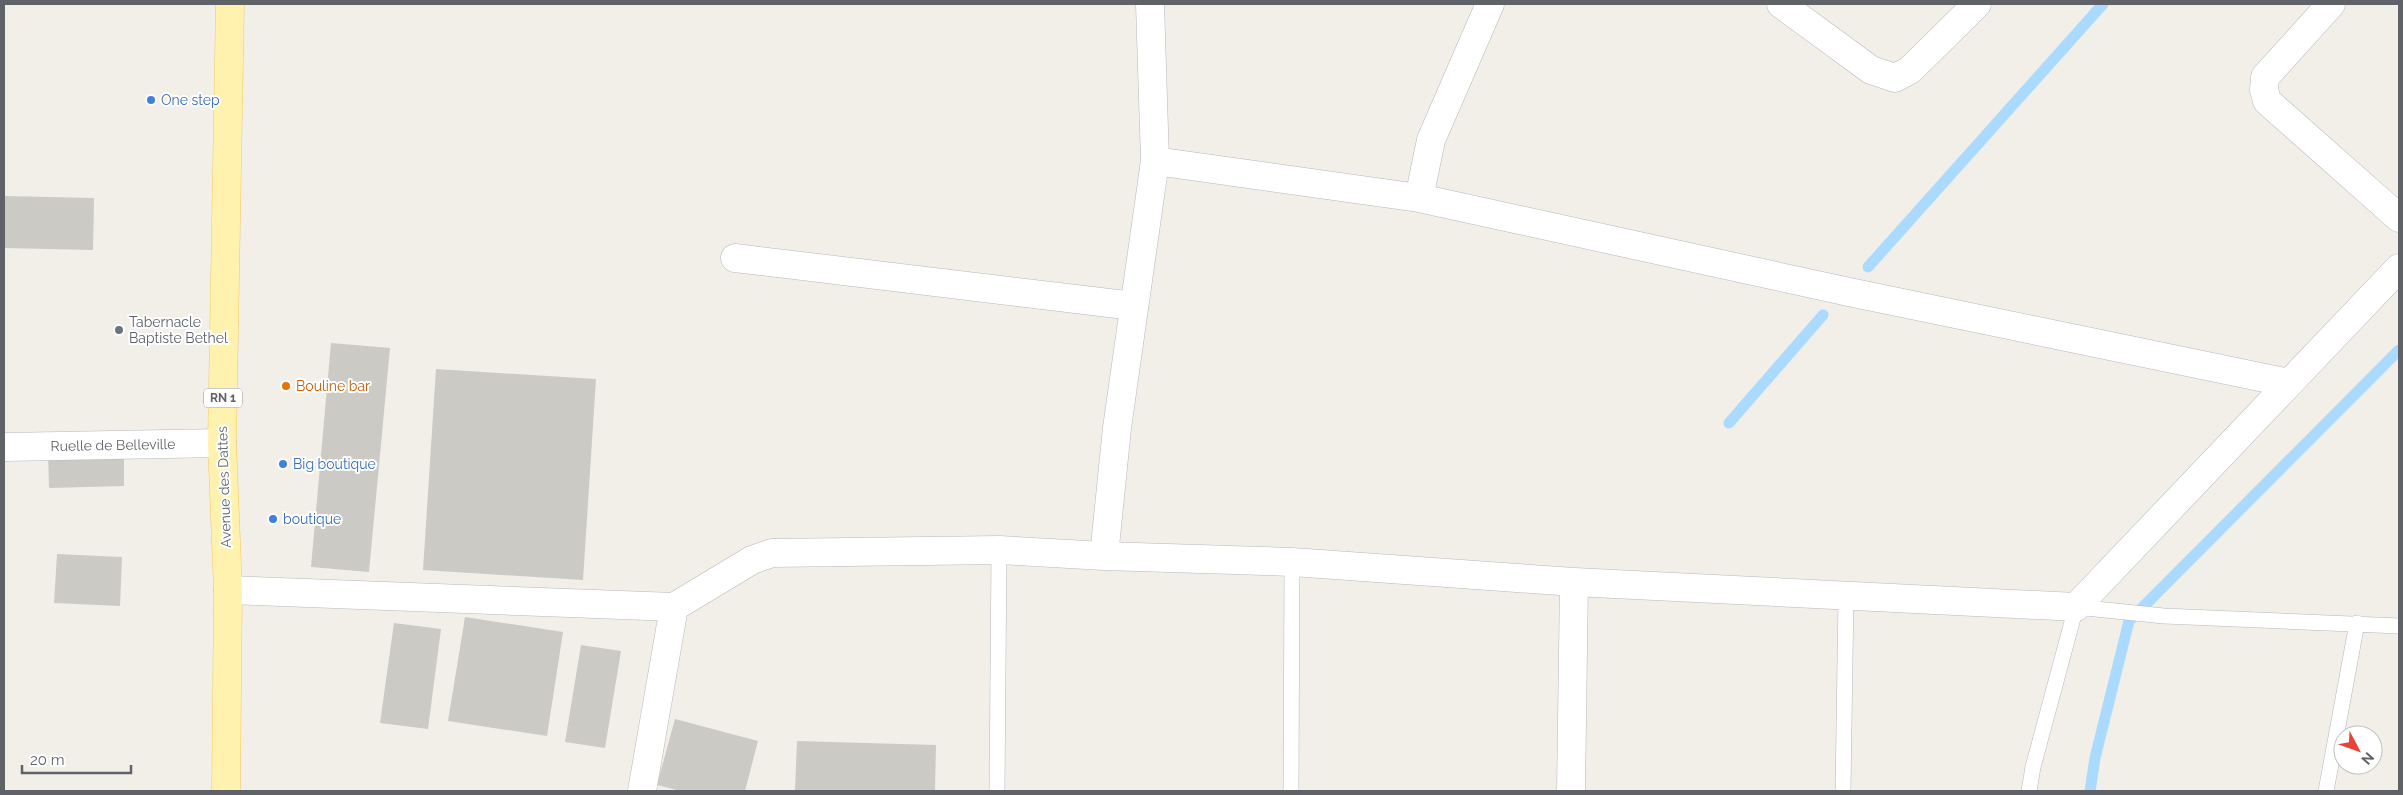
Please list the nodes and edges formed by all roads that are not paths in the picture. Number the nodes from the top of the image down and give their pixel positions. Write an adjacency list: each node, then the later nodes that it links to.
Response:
1 (230, 4): 14 (main road, Avenue des Dattes / RN 1)
2 (1150, 4): 7 (street)
3 (1490, 4): 8 (street)
4 (1781, 4): 5 (street)
5 (1976, 4)
6 (2332, 4): 9 (street)
7 (1155, 161): 8 (street); 12 (street)
8 (1419, 198): 13 (street)
9 (2399, 218)
10 (735, 258): 12 (street)
11 (2399, 268): 13 (street)
12 (1134, 306): 17 (street)
13 (2290, 383): 23 (street)
14 (222, 443): 15 (street, Ruelle de Belleville); 20 (main road, Avenue des Dattes / RN 1)
15 (4, 447)
16 (999, 550): 17 (street); 22 (street); 28 (lane)
17 (1104, 556): 18 (street)
18 (1292, 562): 19 (street); 29 (lane)
19 (1574, 582): 21 (street); 30 (street)
20 (228, 590): 22 (street); 26 (main road, Avenue des Dattes / RN 1)
21 (1846, 596): 23 (street); 31 (lane)
22 (674, 607): 27 (street)
23 (2076, 607): 24 (lane); 32 (lane)
24 (2357, 623): 25 (lane); 33 (lane)
25 (2399, 626)
26 (226, 791)
27 (642, 791)
28 (996, 791)
29 (1291, 791)
30 (1571, 791)
31 (1843, 791)
32 (2029, 791)
33 (2326, 791)

